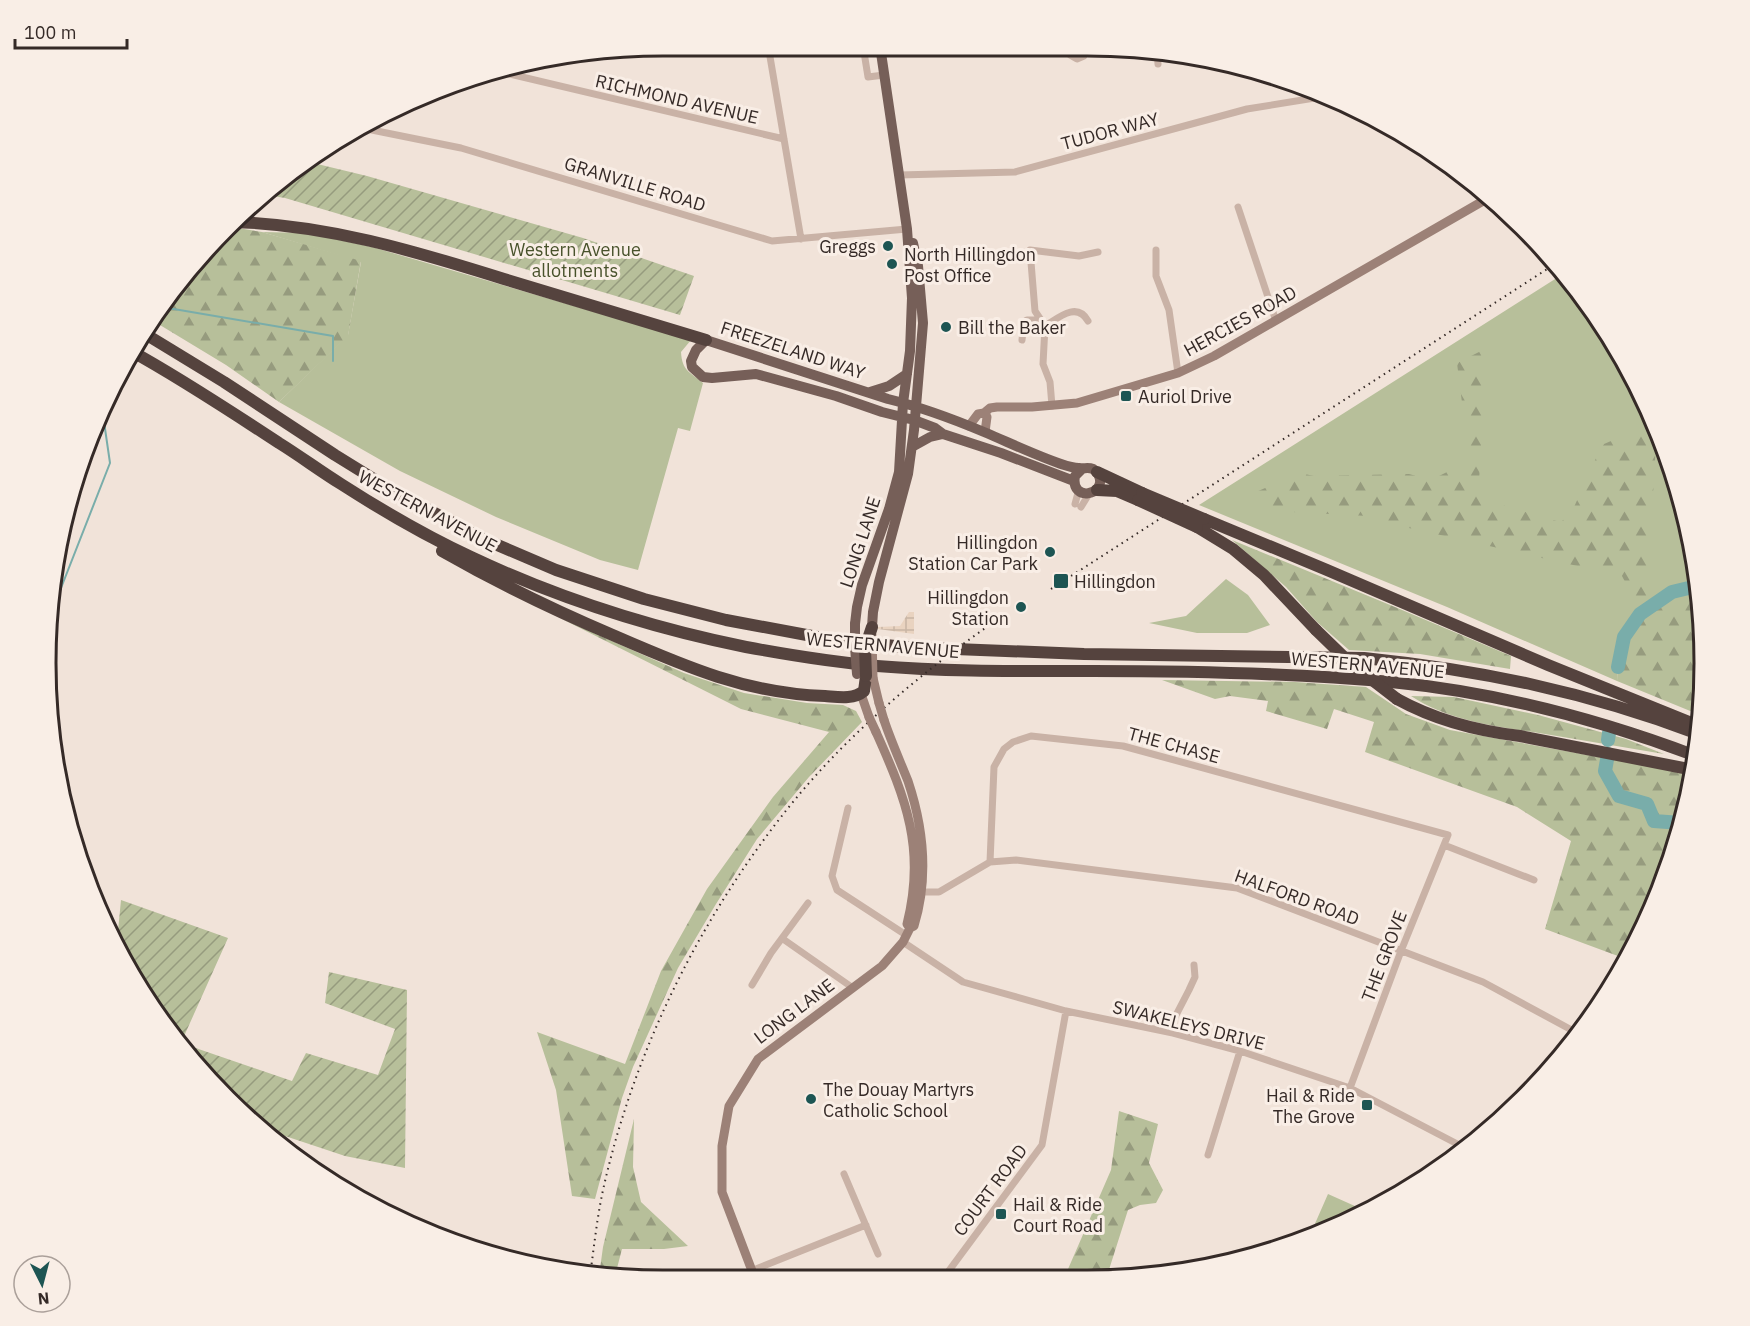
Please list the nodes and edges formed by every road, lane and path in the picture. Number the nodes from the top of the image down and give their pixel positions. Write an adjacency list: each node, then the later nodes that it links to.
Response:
1 (770, 56): 10 (street)
2 (865, 56): 7 (street)
3 (881, 56): 7 (main road, LONG LANE)
4 (1158, 60): 5 (street)
5 (1158, 64)
6 (513, 74): 10 (street, RICHMOND AVENUE)
7 (884, 75): 11 (main road, LONG LANE)
8 (1310, 99): 11 (street, TUDOR WAY)
9 (372, 130): 16 (street, GRANVILLE ROAD)
10 (784, 139): 16 (street)
11 (899, 175): 15 (main road, LONG LANE)
12 (1482, 201): 20 (main road, HERCIES ROAD)
13 (1238, 207): 20 (street)
14 (244, 223): 23 (highway)
15 (907, 229): 16 (street, GRANVILLE ROAD); 27 (main road, LONG LANE); 30 (main road, LONG LANE)
16 (801, 239)
17 (1156, 250): 26 (street)
18 (1098, 252): 21 (street)
19 (1088, 321): 21 (street)
20 (1276, 321): 26 (main road, HERCIES ROAD)
21 (1042, 323): 24 (street); 31 (street)
22 (150, 337): 50 (highway, WESTERN AVENUE)
23 (706, 340): 28 (main road, FREEZELAND WAY); 33 (main road, FREEZELAND WAY)
24 (1022, 340)
25 (139, 355): 44 (highway, WESTERN AVENUE)
26 (1178, 373): 31 (main road, HERCIES ROAD)
27 (907, 374): 28 (main road); 29 (main road, LONG LANE)
28 (869, 392): 29 (main road, FREEZELAND WAY)
29 (903, 403): 30 (main road, FREEZELAND WAY); 33 (main road, LONG LANE)
30 (916, 406): 34 (main road, LONG LANE); 35 (main road, FREEZELAND WAY)
31 (1052, 406): 32 (main road, HERCIES ROAD)
32 (984, 413): 35 (main road, HERCIES ROAD); 36 (main road)
33 (903, 417): 34 (main road, FREEZELAND WAY); 47 (main road, LONG LANE, bridge)
34 (914, 420): 37 (main road, FREEZELAND WAY); 38 (main road, LONG LANE)
35 (969, 426): 36 (main road, FREEZELAND WAY)
36 (985, 432): 39 (main road, FREEZELAND WAY)
37 (943, 434): 38 (main road); 41 (main road, FREEZELAND WAY)
38 (912, 447): 46 (main road, LONG LANE)
39 (1082, 469): 40 (main road); 41 (main road)
40 (1097, 472): 42 (main road); 43 (highway)
41 (1075, 485): 42 (main road); 42 (street)
42 (1093, 492): 43 (highway)
43 (1140, 496): 45 (highway, bridge)
44 (380, 508): 48 (highway); 51 (highway, WESTERN AVENUE)
45 (1200, 523): 49 (highway); 52 (highway, bridge)
46 (872, 627): 47 (highway, bridge)
47 (865, 676): 48 (highway); 58 (main road, LONG LANE, bridge)
48 (861, 693): 60 (main road, bridge)
49 (1691, 723)
50 (1690, 731)
51 (1687, 753)
52 (1685, 768)
53 (848, 808): 60 (street, SWAKELEYS DRIVE)
54 (1448, 835): 55 (street, THE GROVE); 56 (street, THE CHASE)
55 (1444, 845): 57 (street); 62 (street, THE GROVE)
56 (990, 862): 58 (street, HALFORD ROAD); 62 (street, HALFORD ROAD)
57 (1534, 880)
58 (923, 892): 60 (main road, LONG LANE)
59 (808, 903): 61 (street)
60 (906, 935): 65 (main road, LONG LANE); 66 (street, SWAKELEYS DRIVE)
61 (783, 939): 64 (street); 65 (street)
62 (1401, 951): 67 (street, HALFORD ROAD); 70 (street, THE GROVE)
63 (1194, 965): 68 (street)
64 (752, 985)
65 (853, 988): 76 (main road, LONG LANE)
66 (1066, 1011): 68 (street, SWAKELEYS DRIVE); 78 (street, COURT ROAD)
67 (1571, 1030)
68 (1173, 1033): 69 (street, SWAKELEYS DRIVE)
69 (1240, 1051): 70 (street, SWAKELEYS DRIVE); 72 (street)
70 (1350, 1088): 71 (street, SWAKELEYS DRIVE)
71 (1458, 1144)
72 (1208, 1155)
73 (844, 1174): 74 (street)
74 (866, 1225): 75 (street); 77 (street)
75 (878, 1254)
76 (751, 1270)
77 (759, 1270)
78 (949, 1270)

